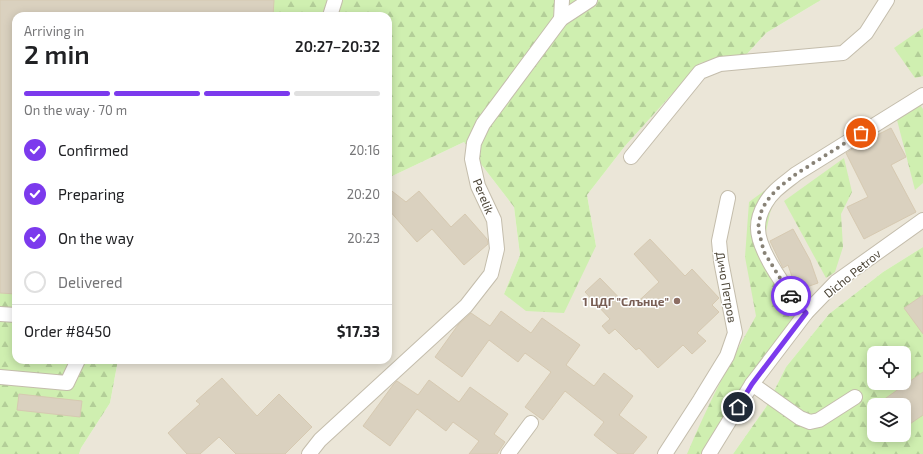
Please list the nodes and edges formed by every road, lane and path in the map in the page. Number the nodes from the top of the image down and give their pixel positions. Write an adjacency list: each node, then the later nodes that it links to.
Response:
1 (335, 0): 5 (street)
2 (562, 0): 6 (street)
3 (590, 0): 6 (street, Perelik)
4 (887, 0): 8 (street)
5 (331, 12)
6 (561, 19): 19 (street, Perelik)
7 (923, 96): 11 (street)
8 (631, 157)
9 (728, 198): 21 (street, Дичо Петров)
10 (923, 220): 11 (street, Dicho Petrov)
11 (806, 313): 16 (street, Dicho Petrov)
12 (0, 314): 13 (street)
13 (12, 315)
14 (76, 364): 15 (street)
15 (0, 377)
16 (752, 384): 17 (street); 22 (street, Dicho Petrov)
17 (855, 397)
18 (531, 423): 20 (street)
19 (309, 454)
20 (508, 454)
21 (665, 454)
22 (709, 454)

